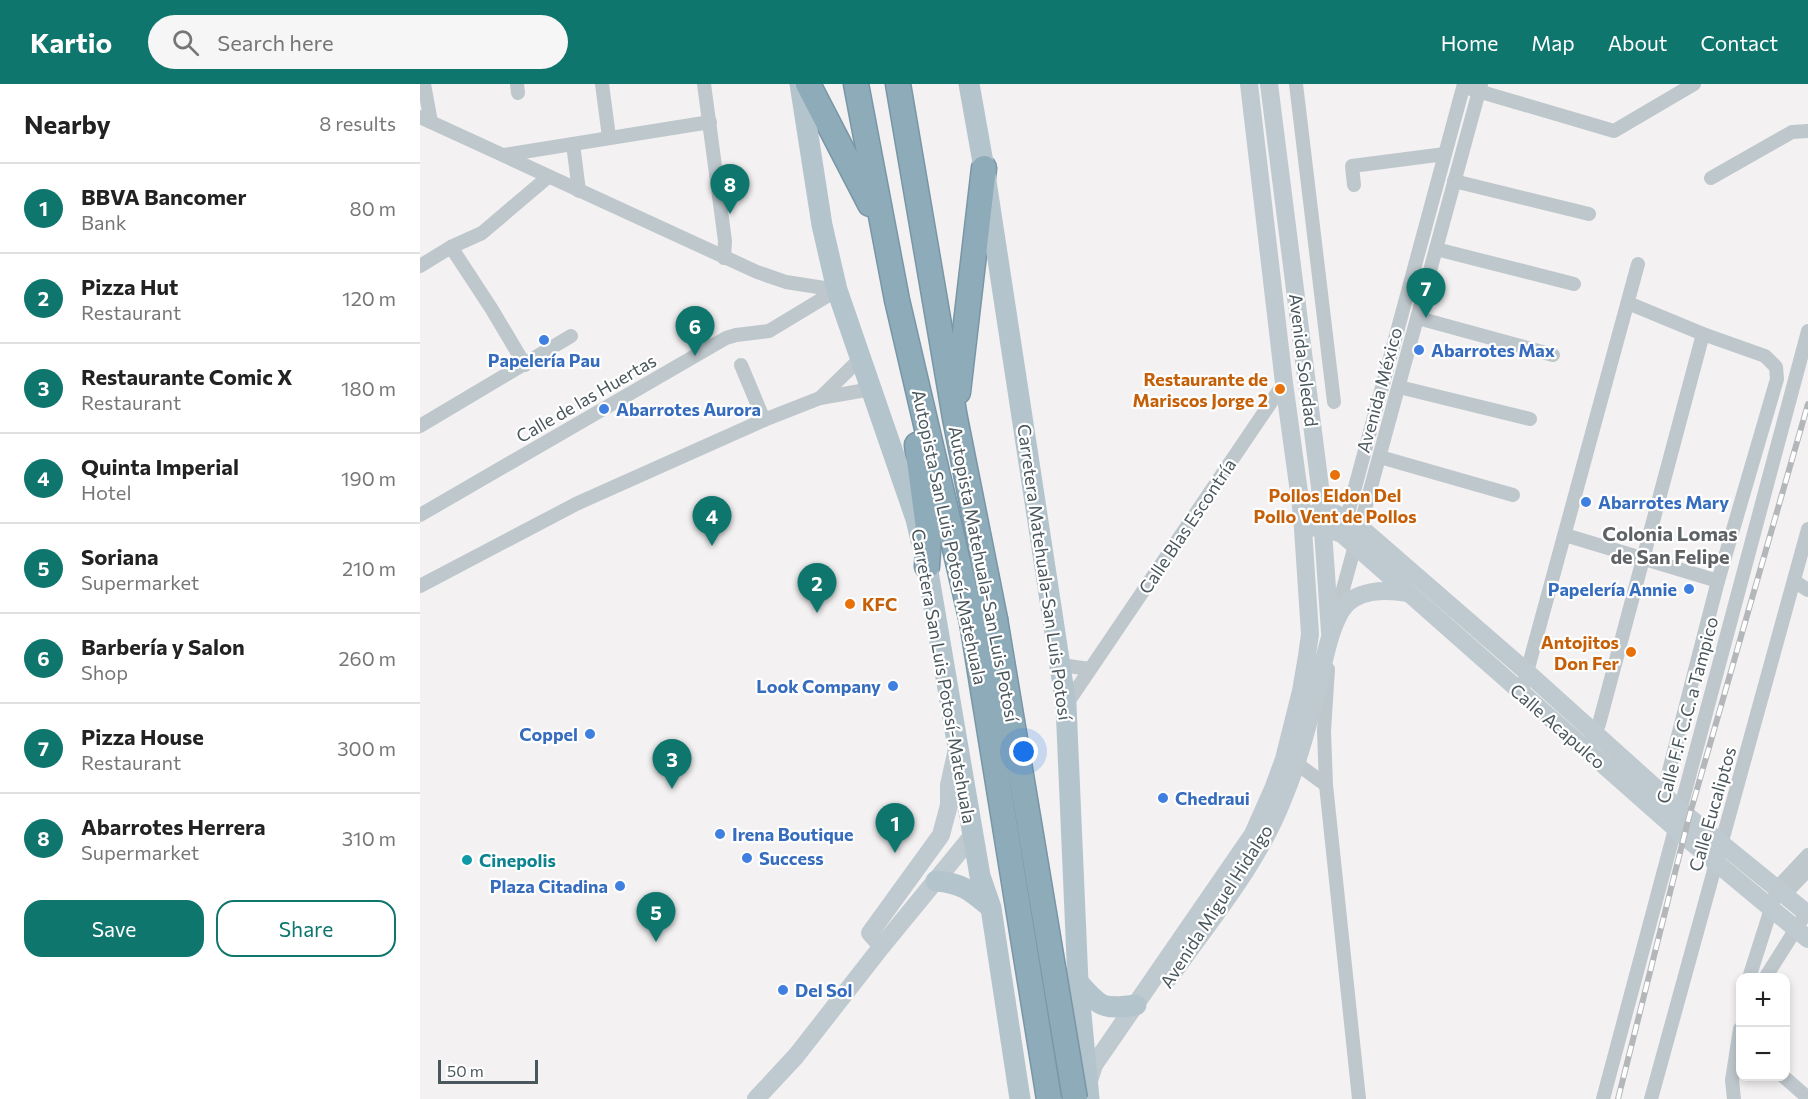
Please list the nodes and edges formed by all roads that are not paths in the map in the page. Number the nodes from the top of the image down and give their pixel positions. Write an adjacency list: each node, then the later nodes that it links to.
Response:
1 (424, 84): 15 (street)
2 (602, 84): 18 (street)
3 (704, 84): 16 (street)
4 (800, 84): 37 (main road, Carretera San Luis Potosí-Matehuala)
5 (808, 84): 29 (highway)
6 (856, 84): 29 (highway, Autopista San Luis Potosí-Matehuala)
7 (898, 84): 54 (highway, Autopista Matehuala-San Luis Potosí)
8 (969, 84): 22 (main road, Carretera Matehuala-San Luis Potosí)
9 (1249, 84): 49 (street, Avenida Soledad)
10 (1269, 84): 38 (street, Avenida Soledad)
11 (1296, 84): 36 (street)
12 (1694, 84): 14 (street)
13 (1461, 85): 14 (street); 20 (street, Avenida México)
14 (1480, 87): 25 (street, Avenida México)
15 (425, 120): 21 (street)
16 (710, 122): 18 (street); 32 (street)
17 (1808, 131): 24 (street)
18 (609, 137): 19 (street)
19 (573, 144): 21 (street); 27 (street)
20 (1445, 154): 26 (street); 64 (street, Avenida México)
21 (504, 155): 23 (street)
22 (984, 168): 54 (highway); 76 (main road, Carretera Matehuala-San Luis Potosí)
23 (548, 177): 27 (street); 30 (street)
24 (1711, 178)
25 (1454, 181): 28 (street); 31 (street, Avenida México)
26 (1354, 185)
27 (579, 191): 32 (street)
28 (1589, 214)
29 (882, 226): 39 (highway, Autopista San Luis Potosí-Matehuala)
30 (451, 247): 34 (street); 47 (street)
31 (1436, 249): 35 (street); 41 (street, Avenida México)
32 (724, 258): 37 (street)
33 (1638, 264): 40 (street)
34 (420, 266)
35 (1574, 284)
36 (1320, 287): 38 (street); 53 (street)
37 (837, 290): 46 (main road, Carretera San Luis Potosí-Matehuala); 60 (street, Calle de las Huertas)
38 (1296, 293): 61 (street, Avenida Soledad)
39 (897, 300): 67 (highway); 73 (highway, Autopista San Luis Potosí-Matehuala)
40 (1628, 303): 43 (street); 65 (street)
41 (1418, 318): 45 (street); 50 (street, Avenida México)
42 (1808, 331): 87 (street, Calle F.F. C.C. a Tampico)
43 (1703, 334): 66 (street); 68 (street)
44 (571, 336): 47 (street)
45 (1552, 356)
46 (861, 358): 51 (main road, Carretera San Luis Potosí-Matehuala); 52 (street)
47 (525, 365): 57 (street)
48 (741, 365): 56 (street)
49 (1284, 383): 62 (street, Avenida Soledad); 77 (street, Calle Blas Escontría)
50 (1399, 387): 55 (street); 58 (street, Avenida México)
51 (872, 389): 52 (street); 67 (main road, Carretera San Luis Potosí-Matehuala)
52 (820, 398): 56 (street)
53 (1334, 402)
54 (955, 418): 73 (highway, Autopista Matehuala-San Luis Potosí)
55 (1530, 419)
56 (764, 420): 70 (street)
57 (420, 426)
58 (1380, 457): 59 (street); 64 (street, Avenida México)
59 (1513, 495)
60 (420, 515)
61 (1323, 520): 62 (street, Calle Acapulco); 64 (street, Calle Acapulco); 75 (street, Avenida Soledad)
62 (1302, 521): 74 (street, Avenida Soledad)
63 (1808, 529): 69 (street, Calle Eucaliptos)
64 (1351, 531): 72 (street, Calle Acapulco); 75 (street, Avenida México); 78 (street, Calle Acapulco)
65 (1565, 535): 66 (street); 78 (street)
66 (1644, 559): 68 (street); 81 (street)
67 (927, 566): 82 (main road, Carretera San Luis Potosí-Matehuala)
68 (1718, 581): 86 (street)
69 (1794, 581): 71 (street); 90 (street, Calle Eucaliptos)
70 (420, 586)
71 (1808, 590)
72 (1407, 593): 75 (street); 79 (street, Calle Acapulco)
73 (984, 620): 112 (highway, Autopista Matehuala-San Luis Potosí, bridge); 117 (highway, Autopista San Luis Potosí-Matehuala, bridge)
74 (1310, 634): 107 (street, Avenida Miguel Hidalgo)
75 (1330, 637): 84 (street, Avenida Miguel Hidalgo); 85 (street, Avenida México)
76 (1060, 665): 77 (street); 80 (main road, Carretera Matehuala-San Luis Potosí)
77 (1090, 669): 80 (street, Calle Blas Escontría)
78 (1528, 673): 79 (street); 81 (street, Calle Acapulco)
79 (1521, 694): 83 (street, Calle Acapulco)
80 (1066, 705): 106 (main road, Carretera Matehuala-San Luis Potosí)
81 (1595, 732): 83 (street); 86 (street, Calle Acapulco)
82 (958, 748): 89 (main road, Carretera San Luis Potosí-Matehuala); 100 (street)
83 (1587, 752): 88 (street, Calle Acapulco)
84 (1296, 763): 85 (street); 112 (street, Avenida Miguel Hidalgo)
85 (1326, 785): 118 (street, Avenida México)
86 (1663, 794): 87 (street, Calle Acapulco)
87 (1679, 809): 88 (street, Calle F.F. C.C. a Tampico); 90 (street, Calle Acapulco)
88 (1675, 828): 92 (street, Calle Acapulco); 119 (street, Calle F.F. C.C. a Tampico)
89 (973, 835): 94 (street); 96 (main road, Carretera San Luis Potosí-Matehuala)
90 (1722, 842): 92 (street, Calle Eucaliptos); 95 (street, Calle Acapulco)
91 (1808, 855): 95 (street)
92 (1716, 862): 97 (street, Calle Acapulco); 120 (street, Calle Eucaliptos)
93 (1808, 870): 95 (street)
94 (936, 881): 96 (main road); 100 (street)
95 (1782, 891): 97 (street); 98 (street, Calle Acapulco)
96 (991, 908): 101 (main road, Carretera San Luis Potosí-Matehuala)
97 (1772, 908): 99 (street, Calle Acapulco); 102 (street)
98 (1808, 914): 99 (street)
99 (1802, 933): 103 (street)
100 (876, 939): 114 (street)
101 (997, 946): 108 (main road); 110 (main road, Carretera San Luis Potosí-Matehuala)
102 (1756, 956): 103 (street); 104 (street)
103 (1774, 962): 105 (street)
104 (1751, 973)
105 (1768, 973)
106 (1077, 982): 107 (main road); 108 (main road, Carretera Matehuala-San Luis Potosí)
107 (1136, 1005): 112 (street, Avenida Miguel Hidalgo)
108 (1080, 1014): 112 (main road, Carretera Matehuala-San Luis Potosí)
109 (1736, 1058): 121 (street)
110 (1015, 1070): 112 (main road); 115 (main road); 116 (main road, Carretera San Luis Potosí-Matehuala)
111 (1788, 1081): 113 (street)
112 (1082, 1096)
113 (1808, 1098)
114 (756, 1099)
115 (1013, 1099)
116 (1020, 1099)
117 (1049, 1099)
118 (1359, 1099)
119 (1603, 1099)
120 (1651, 1099)
121 (1734, 1099)

